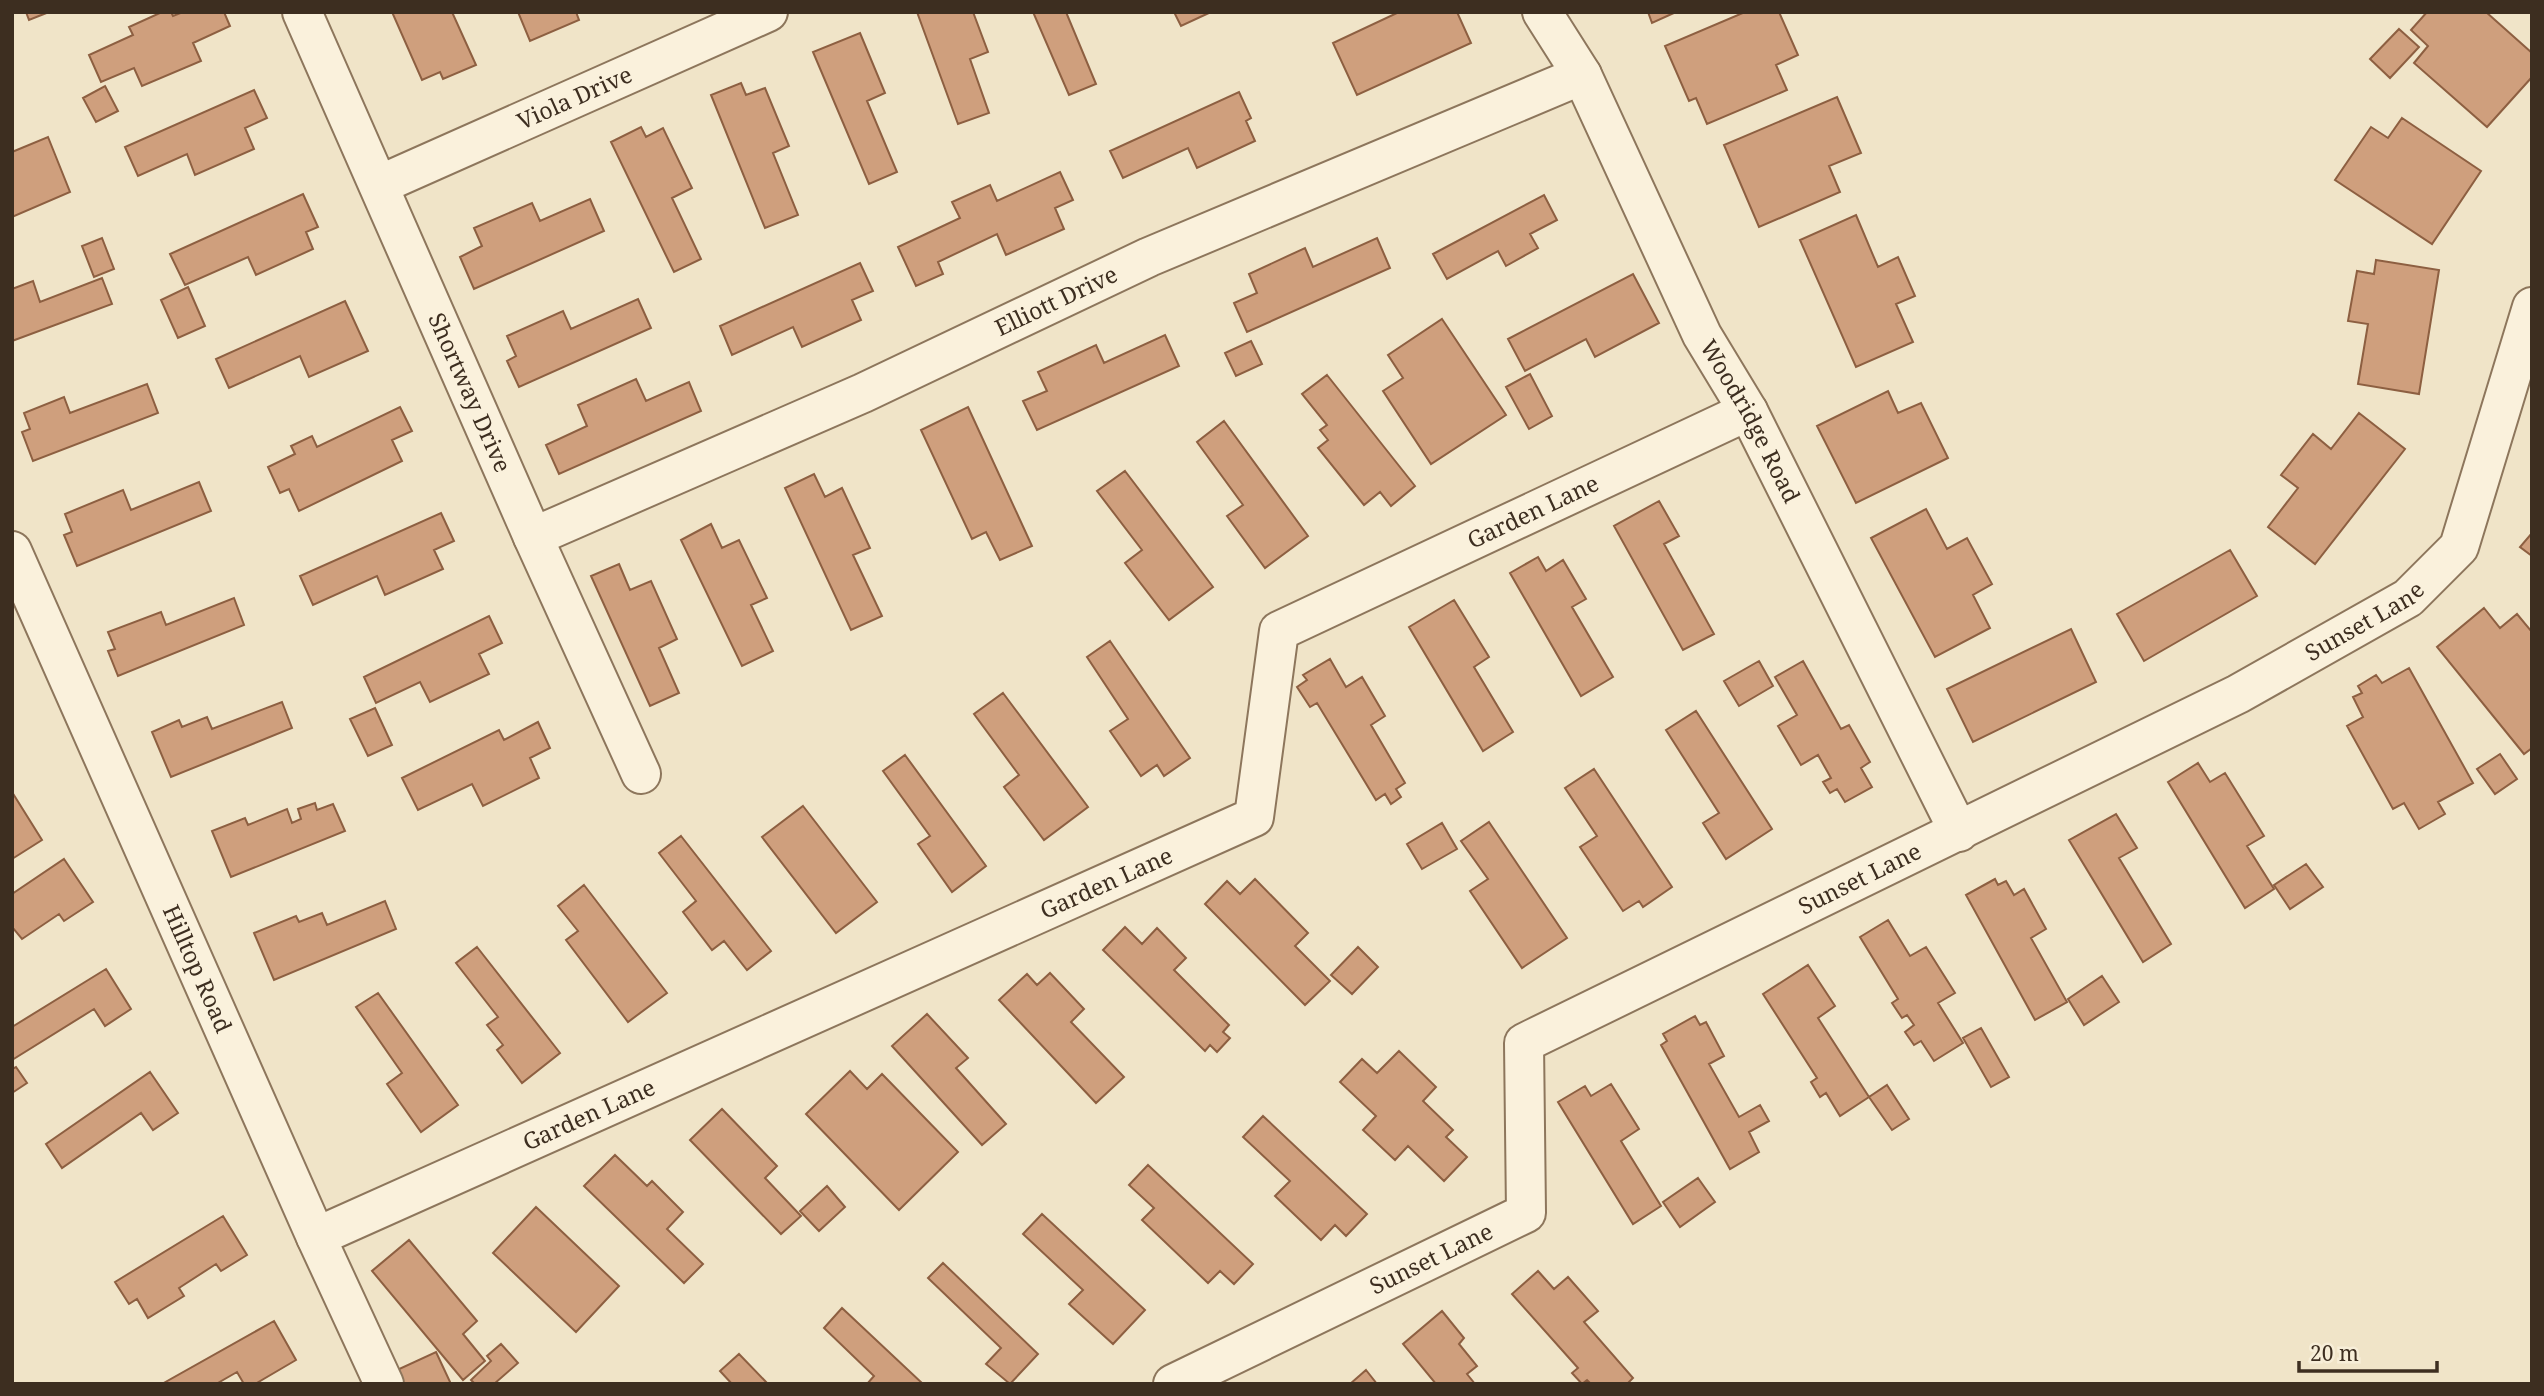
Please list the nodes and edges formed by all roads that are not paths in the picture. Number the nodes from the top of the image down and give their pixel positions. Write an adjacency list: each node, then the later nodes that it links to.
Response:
1 (302, 12): 5 (street, Shortway Drive)
2 (768, 12): 5 (street, Viola Drive)
3 (1542, 12): 4 (street, Woodridge Road)
4 (1582, 75): 7 (street, Woodridge Road); 8 (street, Elliott Drive)
5 (379, 185): 8 (street, Shortway Drive)
6 (2532, 307): 11 (street, Sunset Lane)
7 (1748, 411): 11 (street, Woodridge Road); 12 (street, Garden Lane)
8 (533, 537): 10 (street, Shortway Drive)
9 (12, 551): 12 (street, Hilltop Road)
10 (641, 774)
11 (1959, 832): 14 (street, Sunset Lane)
12 (316, 1237): 13 (street, Hilltop Road)
13 (384, 1384)
14 (1173, 1384)

